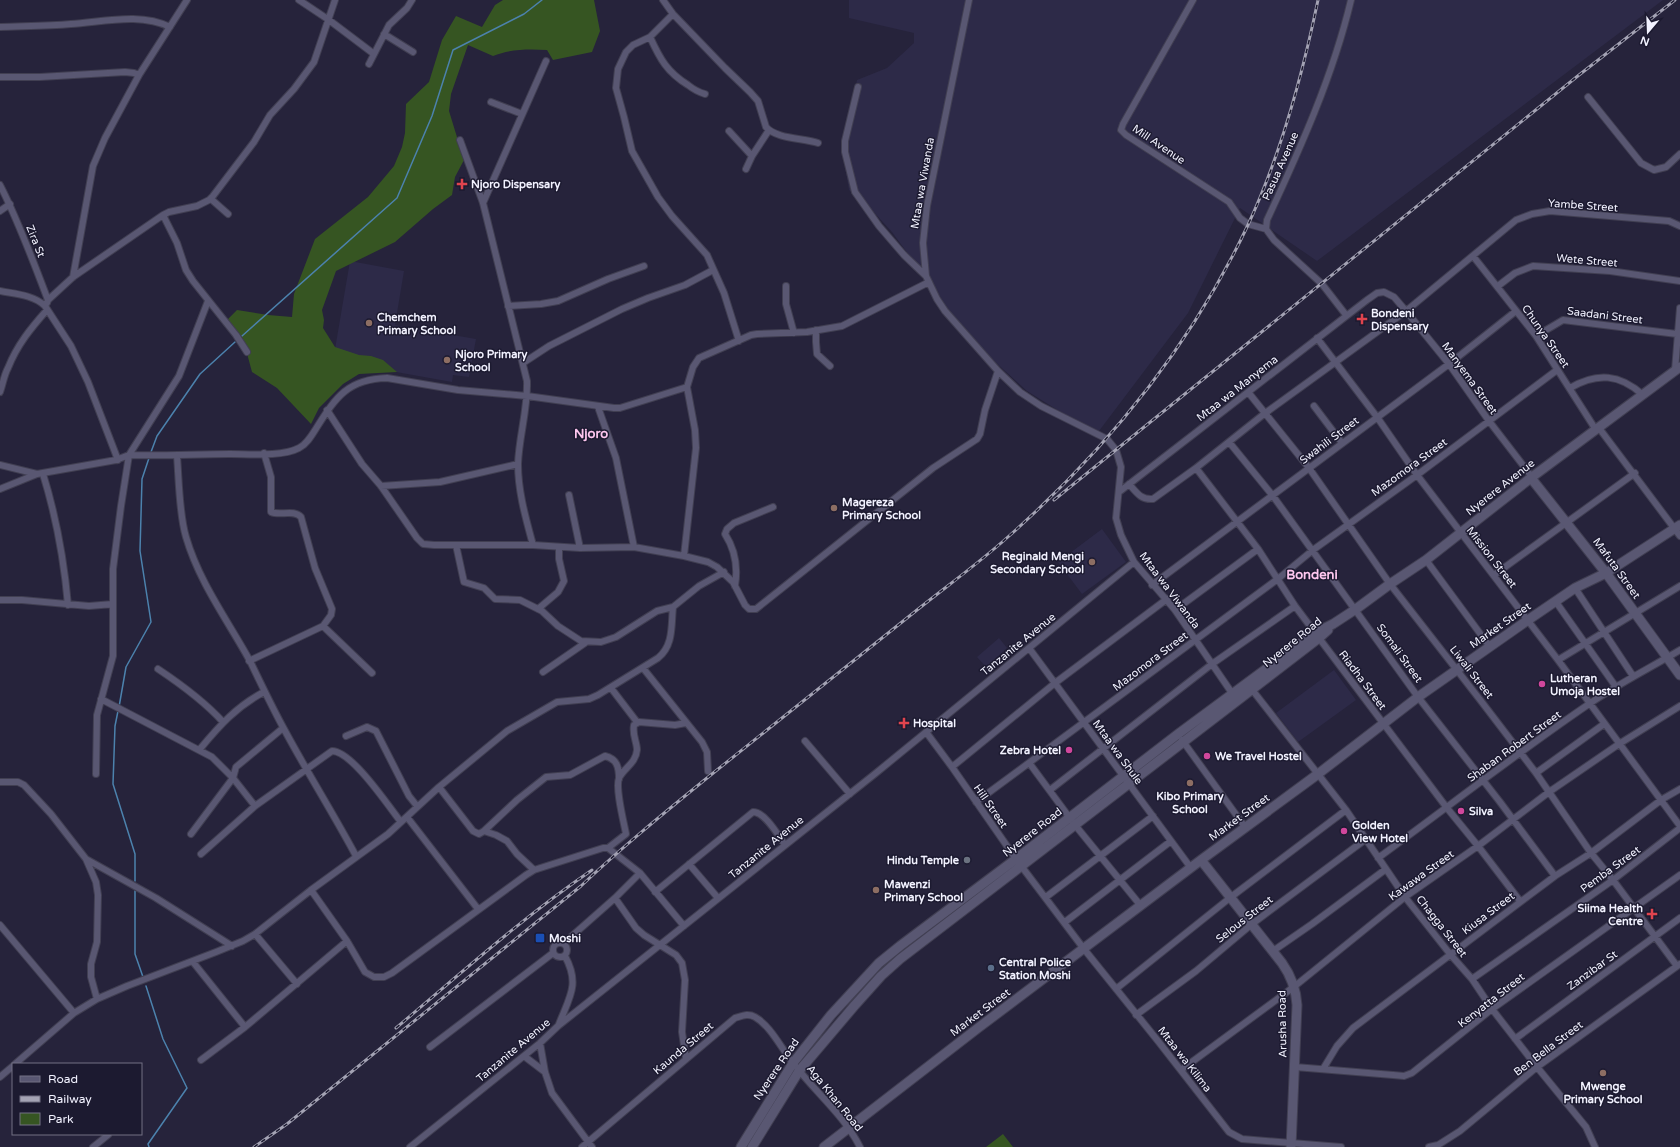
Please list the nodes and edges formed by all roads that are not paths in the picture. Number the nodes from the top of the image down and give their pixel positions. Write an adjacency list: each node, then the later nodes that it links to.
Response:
1 (187, 0): 12 (street)
2 (299, 0): 10 (street)
3 (335, 0): 10 (street)
4 (412, 0): 13 (street)
5 (663, 0): 9 (street)
6 (969, 0): 46 (street, Mtaa wa Viwanda)
7 (1192, 0): 41 (street, Mill Avenue)
8 (1351, 0): 41 (street, Pasua Avenue)
9 (673, 14): 14 (street); 26 (street)
10 (329, 20): 16 (street); 34 (street)
11 (0, 27): 12 (street)
12 (170, 27): 19 (street)
13 (384, 34): 15 (street); 16 (street)
14 (650, 37): 22 (street); 44 (street)
15 (413, 52)
16 (374, 54): 18 (street)
17 (546, 61): 25 (street)
18 (369, 64)
19 (140, 75): 20 (street); 45 (street)
20 (0, 77)
21 (858, 87): 46 (street)
22 (704, 94)
23 (1588, 97): 30 (street)
24 (491, 102): 25 (street)
25 (522, 114): 35 (street)
26 (769, 130): 29 (street); 31 (street)
27 (729, 131): 31 (street)
28 (460, 140): 35 (street)
29 (818, 143)
30 (1680, 154)
31 (752, 156): 32 (street)
32 (746, 169)
33 (0, 185): 36 (street, Zira St)
34 (210, 198): 38 (street); 39 (street)
35 (483, 203): 54 (street)
36 (10, 204): 37 (street); 51 (street, Zira St)
37 (0, 211)
38 (228, 214)
39 (163, 215): 45 (street); 52 (street)
40 (1680, 226): 42 (street, Yambe Street)
41 (1266, 229): 59 (street)
42 (1474, 256): 49 (street, Chunya Street); 57 (street, Yambe Street)
43 (644, 266): 54 (street)
44 (713, 270): 65 (street); 67 (street)
45 (73, 277): 51 (street)
46 (927, 279): 60 (street); 73 (street, Mtaa wa Viwanda)
47 (1680, 280): 49 (street, Wete Street)
48 (786, 286): 61 (street)
49 (1498, 286): 58 (street, Chunya Street)
50 (0, 291): 55 (street)
51 (48, 300): 55 (street)
52 (208, 300): 66 (street); 90 (street)
53 (1367, 300): 57 (street, Manyema Street); 59 (street, Mtaa wa Manyema)
54 (508, 306): 67 (street)
55 (46, 308): 76 (street); 92 (street)
56 (1680, 308): 62 (street)
57 (1406, 311): 68 (street, Yambe Street); 69 (street, Manyema Street)
58 (1516, 311): 63 (street, Chunya Street); 69 (street, Swahili Street)
59 (1346, 315): 64 (street, Mtaa wa Manyema)
60 (816, 330): 61 (street); 70 (street)
61 (794, 333): 65 (street)
62 (1677, 334): 63 (street, Saadani Street); 71 (street)
63 (1536, 336): 72 (street, Chunya Street)
64 (1317, 338): 68 (street, Mission Street); 77 (street, Mtaa wa Manyema)
65 (739, 341): 74 (street)
66 (247, 352)
67 (523, 363): 79 (street)
68 (1336, 363): 83 (street, Yambe Street); 84 (street, Mission Street)
69 (1449, 364): 84 (street, Swahili Street); 85 (street, Manyema Street)
70 (830, 366)
71 (1678, 368): 78 (main road, Nyerere Avenue)
72 (1557, 370): 75 (street, Chunya Street); 85 (street, Mazomora Street)
73 (998, 371): 104 (street, Mtaa wa Viwanda); 130 (street)
74 (687, 387): 81 (street); 121 (street)
75 (1570, 388): 78 (street); 86 (street, Chunya Street)
76 (0, 392)
77 (1248, 392): 83 (street, Liwali Street); 101 (street, Mtaa wa Manyema)
78 (1642, 395): 86 (main road, Nyerere Avenue)
79 (527, 396): 81 (street); 82 (street); 93 (street)
80 (1314, 406): 88 (street)
81 (598, 407): 117 (street)
82 (327, 410): 89 (street); 102 (street)
83 (1264, 414): 87 (street, Yambe Street); 96 (street, Liwali Street)
84 (1377, 417): 88 (street, Swahili Street); 99 (street, Mission Street)
85 (1489, 421): 99 (street, Mazomora Street); 100 (street, Manyema Street)
86 (1598, 429): 97 (street, Chunya Street); 100 (main road, Nyerere Avenue)
87 (1229, 442): 95 (street, Yambe Street); 106 (street, Somali Street)
88 (1342, 443): 96 (street, Swahili Street)
89 (264, 453): 91 (street); 146 (street)
90 (129, 455): 91 (street); 92 (street); 137 (street)
91 (177, 456): 157 (street)
92 (118, 460): 98 (street)
93 (518, 464): 102 (street); 115 (street)
94 (0, 465): 98 (street)
95 (1196, 468): 101 (street, Yambe Street); 109 (street, Riadha Street)
96 (1309, 468): 106 (street, Swahili Street); 110 (street, Liwali Street)
97 (1635, 473): 108 (street); 111 (street, Chunya Street)
98 (40, 474): 103 (street); 136 (street)
99 (1417, 475): 110 (street, Mazomora Street); 112 (street, Mission Street)
100 (1532, 477): 108 (main road, Mafuta Street); 112 (main road, Nyerere Avenue)
101 (1129, 484): 104 (street, Mtaa wa Manyema)
102 (381, 486): 114 (street)
103 (0, 490)
104 (1119, 492): 123 (street, Mtaa wa Viwanda)
105 (569, 495): 118 (street)
106 (1273, 496): 109 (street, Swahili Street); 120 (street, Somali Street)
107 (773, 507): 130 (street)
108 (1567, 521): 125 (main road, Mafuta Street); 126 (street)
109 (1238, 522): 119 (street, Riadha Street); 129 (street, Swahili Street)
110 (1349, 524): 120 (street, Mazomora Street); 128 (street, Liwali Street)
111 (1677, 526): 113 (street, Chunya Street); 125 (main road, Market Street)
112 (1461, 533): 122 (main road, Nyerere Avenue); 126 (street, Mission Street)
113 (1680, 536)
114 (456, 545): 115 (street); 140 (street)
115 (534, 546): 116 (street)
116 (560, 547): 118 (street); 140 (street)
117 (634, 547): 118 (street); 121 (street)
118 (580, 548)
119 (1258, 548): 127 (street, Riadha Street); 142 (street)
120 (1313, 550): 127 (street, Mazomora Street); 141 (street, Somali Street)
121 (684, 556): 124 (street)
122 (1426, 560): 128 (main road, Nyerere Avenue); 152 (street)
123 (1134, 562): 129 (street, Mtaa wa Viwanda); 153 (street, Tanzanite Avenue)
124 (724, 572): 130 (street); 138 (street)
125 (1606, 572): 132 (main road, Market Street); 143 (main road, Mafuta Street)
126 (1494, 575): 144 (street, Mission Street)
127 (1278, 578): 139 (street, Riadha Street); 149 (street, Mazomora Street)
128 (1390, 584): 141 (main road, Nyerere Avenue); 161 (street, Liwali Street)
129 (1152, 585): 133 (street, Mtaa wa Viwanda)
130 (735, 586)
131 (1680, 586): 143 (street)
132 (1575, 588): 135 (main road, Market Street); 147 (street)
133 (1167, 599): 142 (street, Mtaa wa Viwanda); 166 (street)
134 (0, 600): 136 (street)
135 (1556, 602): 144 (main road, Market Street); 151 (street)
136 (68, 604): 137 (street)
137 (113, 604): 173 (street)
138 (673, 606): 150 (street); 159 (street)
139 (1295, 606): 148 (street, Riadha Street); 158 (street)
140 (538, 609): 150 (street)
141 (1356, 609): 145 (main road, Nyerere Avenue); 172 (street, Somali Street)
142 (1175, 610): 149 (street, Mtaa wa Viwanda)
143 (1635, 614): 147 (street); 155 (main road, Mafuta Street)
144 (1528, 620): 152 (main road, Market Street); 156 (street, Mission Street)
145 (1333, 624): 148 (main road, Nyerere Road)
146 (323, 626): 157 (street); 163 (street)
147 (1605, 633): 151 (street); 165 (street)
148 (1317, 636): 167 (main road, Nyerere Road); 180 (street, Riadha Street)
149 (1194, 640): 158 (street, Mtaa wa Viwanda); 179 (street, Mazomora Street)
150 (585, 643): 162 (street)
151 (1585, 644): 156 (street); 168 (street)
152 (1490, 647): 161 (main road, Market Street)
153 (1029, 648): 166 (street, Mtaa wa Shule); 183 (street, Tanzanite Avenue)
154 (1680, 650): 155 (street, Shaban Robert Street)
155 (1667, 658): 164 (main road, Mafuta Street); 165 (street, Shaban Robert Street)
156 (1558, 660): 174 (street, Mission Street)
157 (249, 661): 170 (street)
158 (1212, 664): 171 (street, Mtaa wa Viwanda); 188 (street)
159 (643, 668): 169 (street); 178 (street)
160 (158, 669): 176 (street)
161 (1457, 669): 172 (main road, Market Street); 190 (street, Liwali Street)
162 (543, 672)
163 (372, 673)
164 (1680, 675)
165 (1633, 676): 168 (street, Shaban Robert Street)
166 (1055, 683): 179 (street, Mtaa wa Shule); 192 (street)
167 (1249, 686): 171 (main road, Nyerere Road); 197 (street, Chagga Street)
168 (1616, 687): 174 (street, Shaban Robert Street)
169 (611, 688): 177 (street); 203 (street)
170 (264, 692): 176 (street); 182 (street)
171 (1235, 697): 185 (main road, Nyerere Road)
172 (1418, 697): 180 (main road, Market Street); 201 (street, Somali Street)
173 (101, 699): 189 (street); 196 (street)
174 (1590, 704): 181 (street, Mission Street); 190 (street, Shaban Robert Street)
175 (1680, 706): 187 (street, Kawawa Street)
176 (223, 722): 189 (street)
177 (636, 722): 178 (street); 199 (street)
178 (686, 723): 194 (street)
179 (1084, 723): 188 (street, Mtaa wa Shule); 191 (street, Mazomora Street)
180 (1383, 723): 197 (main road, Market Street); 212 (street, Riadha Street)
181 (1604, 724): 187 (street, Mission Street); 195 (street)
182 (283, 728): 193 (street); 198 (street)
183 (926, 732): 192 (street, Hill Street); 207 (street, Tanzanite Avenue)
184 (346, 736): 211 (street)
185 (1180, 738): 200 (main road, Nyerere Road); 219 (street)
186 (805, 741): 207 (street)
187 (1619, 744): 206 (street, Kawawa Street); 208 (street, Mission Street)
188 (1103, 748): 200 (street, Mtaa wa Shule); 205 (street)
189 (200, 749): 198 (street)
190 (1520, 752): 195 (street, Liwali Street); 201 (street, Shaban Robert Street)
191 (1030, 764): 205 (street); 209 (street, Mazomora Street)
192 (952, 766): 209 (street, Hill Street)
193 (306, 769): 210 (street); 218 (street); 230 (street)
194 (708, 771)
195 (1536, 773): 206 (street, Liwali Street)
196 (96, 774)
197 (1318, 774): 213 (street, Chagga Street); 219 (main road, Market Street)
198 (233, 778): 210 (street); 222 (street)
199 (619, 778): 221 (street); 227 (street)
200 (1126, 780): 215 (street, Mtaa wa Shule); 217 (main road, Nyerere Road)
201 (1483, 781): 212 (street, Shaban Robert Street); 216 (street, Somali Street)
202 (0, 782): 233 (street)
203 (439, 787): 211 (street); 221 (street)
204 (1680, 789): 208 (street, Kiusa Street)
205 (1050, 790): 217 (street)
206 (1548, 792): 216 (street, Kawawa Street); 228 (street, Liwali Street)
207 (850, 794): 225 (street, Tanzanite Avenue)
208 (1661, 800): 220 (street, Mission Street); 228 (street, Kiusa Street)
209 (976, 802): 235 (street, Hill Street)
210 (255, 806): 229 (street)
211 (417, 806): 214 (street)
212 (1446, 808): 226 (street, Riadha Street); 232 (street, Shaban Robert Street)
213 (1346, 810): 223 (street, Chagga Street); 248 (street)
214 (407, 816): 218 (street); 255 (street)
215 (1153, 816): 224 (street, Mtaa wa Shule); 231 (street)
216 (1512, 820): 226 (street, Kawawa Street); 242 (street, Somali Street)
217 (1072, 821): 231 (street); 235 (main road, Nyerere Road)
218 (401, 822): 230 (street)
219 (1245, 827): 234 (main road, Market Street)
220 (1680, 827): 243 (street, Pemba Street)
221 (484, 831): 239 (street)
222 (191, 834)
223 (1366, 840): 232 (street, Chagga Street); 259 (street, Selous Street)
224 (1171, 841): 237 (street, Mtaa wa Shule); 244 (street)
225 (785, 844): 236 (street); 251 (street, Tanzanite Avenue)
226 (1478, 846): 249 (street, Kawawa Street); 252 (street, Riadha Street)
227 (608, 848): 239 (street); 240 (street)
228 (1591, 853): 242 (street, Kiusa Street); 243 (street, Liwali Street)
229 (201, 854)
230 (356, 856): 245 (street)
231 (1100, 856): 244 (street); 247 (street)
232 (1378, 858): 238 (street, Chagga Street)
233 (86, 859): 266 (street); 278 (street)
234 (1201, 860): 237 (main road, Market Street); 248 (main road, Arusha Road)
235 (1019, 863): 247 (street, Hill Street); 291 (main road, Nyerere Road); 297 (main road, Nyerere Road)
236 (689, 864): 246 (street); 251 (street)
237 (1191, 868): 253 (main road, Market Street)
238 (1386, 869): 249 (street, Chagga Street); 268 (street)
239 (534, 870): 255 (street)
240 (640, 873): 246 (street); 250 (street)
241 (1680, 875): 254 (street, Kenyatta Street)
242 (1555, 876): 252 (street, Kiusa Street)
243 (1613, 880): 254 (street, Liwali Street); 274 (street, Pemba Street)
244 (1120, 881): 253 (street); 257 (street)
245 (311, 890): 261 (street); 263 (street)
246 (655, 892): 260 (street)
247 (1046, 897): 257 (street, Hill Street)
248 (1231, 897): 259 (main road, Arusha Road); 277 (street)
249 (1405, 897): 270 (street, Chagga Street); 276 (street, Kawawa Street)
250 (615, 898): 264 (street); 265 (street)
251 (718, 898): 260 (street, Tanzanite Avenue)
252 (1520, 901): 270 (street, Kiusa Street)
253 (1141, 906): 267 (main road, Market Street)
254 (1633, 908): 262 (street, Liwali Street); 279 (street, Kenyatta Street)
255 (478, 909): 263 (street)
256 (1680, 918): 262 (street, Zanzibar St)
257 (1065, 922): 267 (street, Hill Street)
258 (0, 924): 280 (street)
259 (1252, 924): 268 (main road, Arusha Road); 281 (street, Selous Street)
260 (684, 926): 265 (street, Tanzanite Avenue)
261 (255, 934): 266 (street); 275 (street)
262 (1655, 936): 273 (street, Liwali Street); 284 (street, Zanzibar St)
263 (347, 941): 275 (street)
264 (564, 943): 269 (street); 271 (street)
265 (660, 945): 282 (street, Tanzanite Avenue); 288 (street)
266 (232, 946): 272 (street)
267 (1084, 949): 277 (street, Mtaa wa Kilima); 300 (main road, Market Street)
268 (1273, 951): 276 (main road, Arusha Road)
269 (553, 953): 271 (street); 286 (street)
270 (1450, 954): 274 (street, Chagga Street); 295 (street, Kiusa Street)
271 (565, 956): 282 (street)
272 (193, 962): 278 (street); 283 (street)
273 (1679, 965): 294 (street, Ben Bella Street)
274 (1472, 979): 279 (street, Chagga Street)
275 (297, 984): 283 (street)
276 (1295, 986): 293 (main road, Arusha Road); 296 (street, Kawawa Street)
277 (1116, 988): 281 (street, Mtaa wa Kilima)
278 (97, 999): 280 (street)
279 (1492, 1010): 284 (street, Chagga Street); 295 (street, Kenyatta Street)
280 (74, 1013): 290 (street)
281 (1136, 1015): 296 (street, Mtaa wa Kilima)
282 (558, 1026): 285 (street, Tanzanite Avenue)
283 (245, 1027): 289 (street)
284 (1516, 1039): 294 (street, Chagga Street)
285 (540, 1043): 287 (street, Tanzanite Avenue); 298 (street)
286 (430, 1047)
287 (524, 1056): 298 (street); 306 (street, Tanzanite Avenue)
288 (686, 1059): 291 (street, Kaunda Street); 303 (street, Kaunda Street)
289 (201, 1060)
290 (16, 1063)
291 (792, 1063): 297 (street, Aga Khan Road); 308 (main road, Nyerere Road)
292 (12, 1067): 299 (street)
293 (1295, 1067): 295 (street, Kenyatta Street); 304 (main road, Arusha Road)
294 (1537, 1067): 302 (street, Chagga Street); 313 (street, Ben Bella Street)
295 (1323, 1069)
296 (1181, 1070): 304 (street, Mtaa wa Kilima)
297 (800, 1071): 300 (street, Aga Khan Road); 309 (main road, Nyerere Road)
298 (545, 1072): 303 (street)
299 (0, 1077)
300 (848, 1129): 310 (main road, Market Street); 311 (street, Aga Khan Road)
301 (108, 1135): 305 (street)
302 (1595, 1144)
303 (590, 1145): 307 (street, Kaunda Street)
304 (1291, 1146): 312 (street)
305 (93, 1147)
306 (410, 1147)
307 (582, 1147)
308 (741, 1147)
309 (752, 1147)
310 (824, 1147)
311 (860, 1147)
312 (1341, 1147)
313 (1429, 1147)

